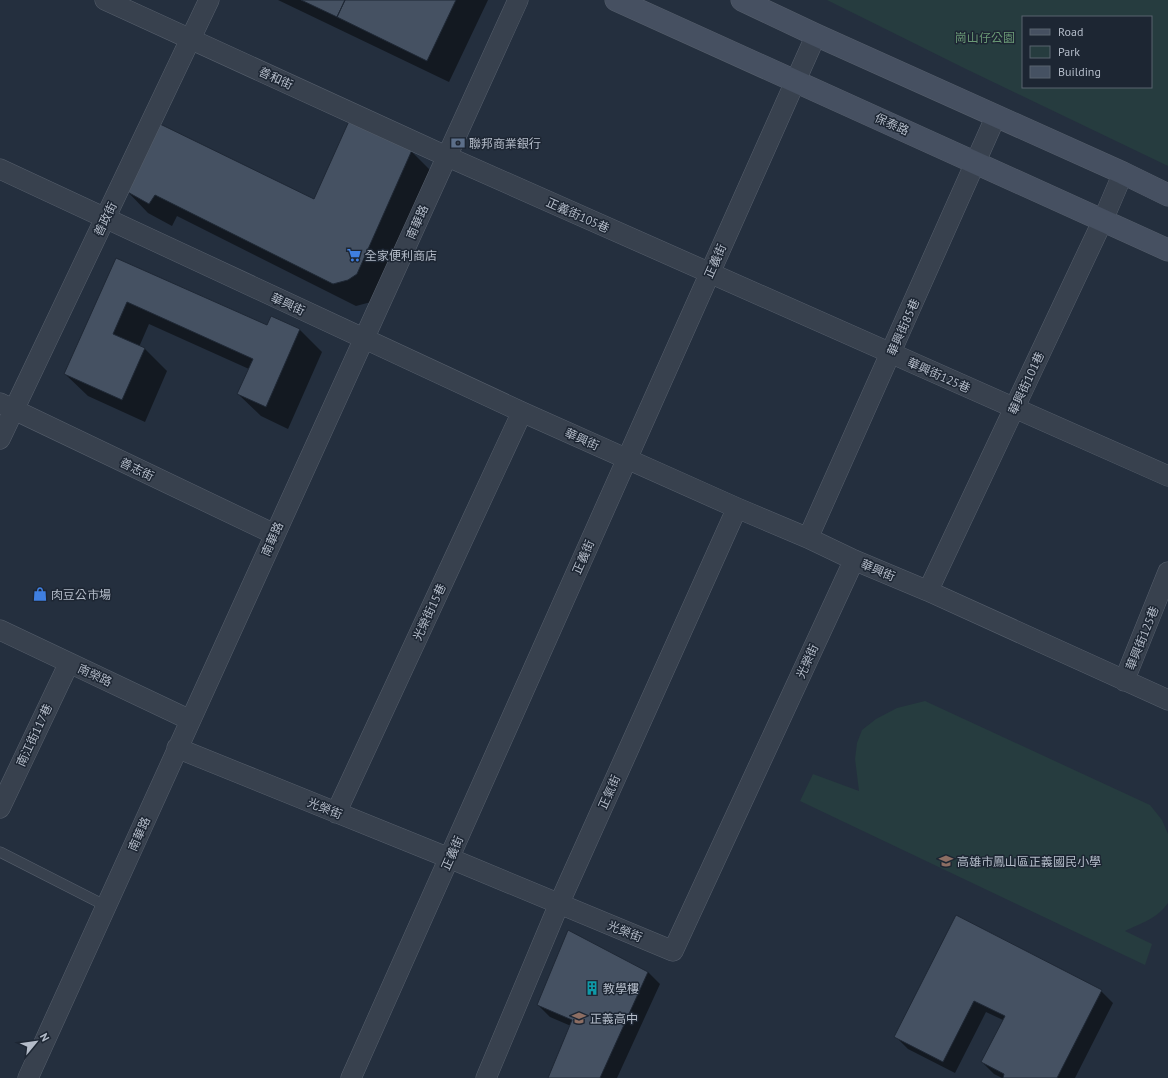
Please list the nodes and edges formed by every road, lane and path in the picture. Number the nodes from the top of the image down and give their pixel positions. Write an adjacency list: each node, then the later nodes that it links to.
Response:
1 (105, 0): 7 (street, 善和街)
2 (209, 0): 7 (street, 善政街)
3 (518, 0): 10 (street, 南華路)
4 (616, 0): 8 (street, 保泰路)
5 (742, 0): 6 (street)
6 (816, 35): 8 (street, 正義街); 9 (street)
7 (191, 39): 10 (street, 善和街); 15 (street, 善政街)
8 (796, 80): 11 (street, 保泰路); 18 (street, 正義街)
9 (996, 116): 11 (street, 華興街85巷); 13 (street)
10 (446, 156): 18 (street, 正義街105巷); 19 (street, 南華路)
11 (976, 162): 16 (street, 保泰路); 20 (street, 華興街85巷)
12 (0, 169): 15 (street, 華興街)
13 (1123, 173): 14 (street); 16 (street, 華興街101巷)
14 (1168, 195)
15 (105, 219): 19 (street, 華興街); 21 (street, 善政街)
16 (1103, 220): 17 (street, 保泰路); 22 (street, 華興街101巷)
17 (1168, 250)
18 (710, 273): 20 (street, 華興街125巷); 25 (street, 正義街)
19 (364, 339): 23 (street, 華興街); 28 (street, 南華路)
20 (891, 353): 22 (street, 華興街125巷); 29 (street, 華興街85巷)
21 (7, 406): 24 (street, 善政街); 28 (street, 善志街)
22 (1014, 408): 26 (street, 華興街125巷); 32 (street, 華興街101巷)
23 (522, 412): 25 (street, 華興街); 40 (street, 光榮街15巷)
24 (0, 439)
25 (627, 459): 27 (street, 華興街); 42 (street, 正義街)
26 (1168, 476)
27 (737, 508): 29 (street, 華興街); 43 (street, 正氣街)
28 (274, 534): 37 (street, 南華路)
29 (808, 538): 30 (street, 華興街)
30 (854, 560): 32 (street, 華興街); 43 (street, 光榮街)
31 (1168, 572): 35 (street, 華興街125巷)
32 (928, 591): 35 (street, 華興街)
33 (1, 633): 34 (street, 南榮路)
34 (69, 663): 37 (street, 南榮路); 39 (street, 南江街117巷)
35 (1124, 681): 36 (street, 華興街)
36 (1168, 700)
37 (190, 720): 38 (street, 南華路)
38 (177, 748): 40 (street, 光榮街); 44 (street, 南華路)
39 (0, 808)
40 (336, 813): 42 (street, 光榮街)
41 (0, 852): 44 (lane)
42 (449, 858): 43 (street, 光榮街); 46 (street, 正義街)
43 (559, 904): 47 (street, 正氣街)
44 (106, 906): 45 (street, 南華路)
45 (28, 1078)
46 (351, 1078)
47 (486, 1078)

